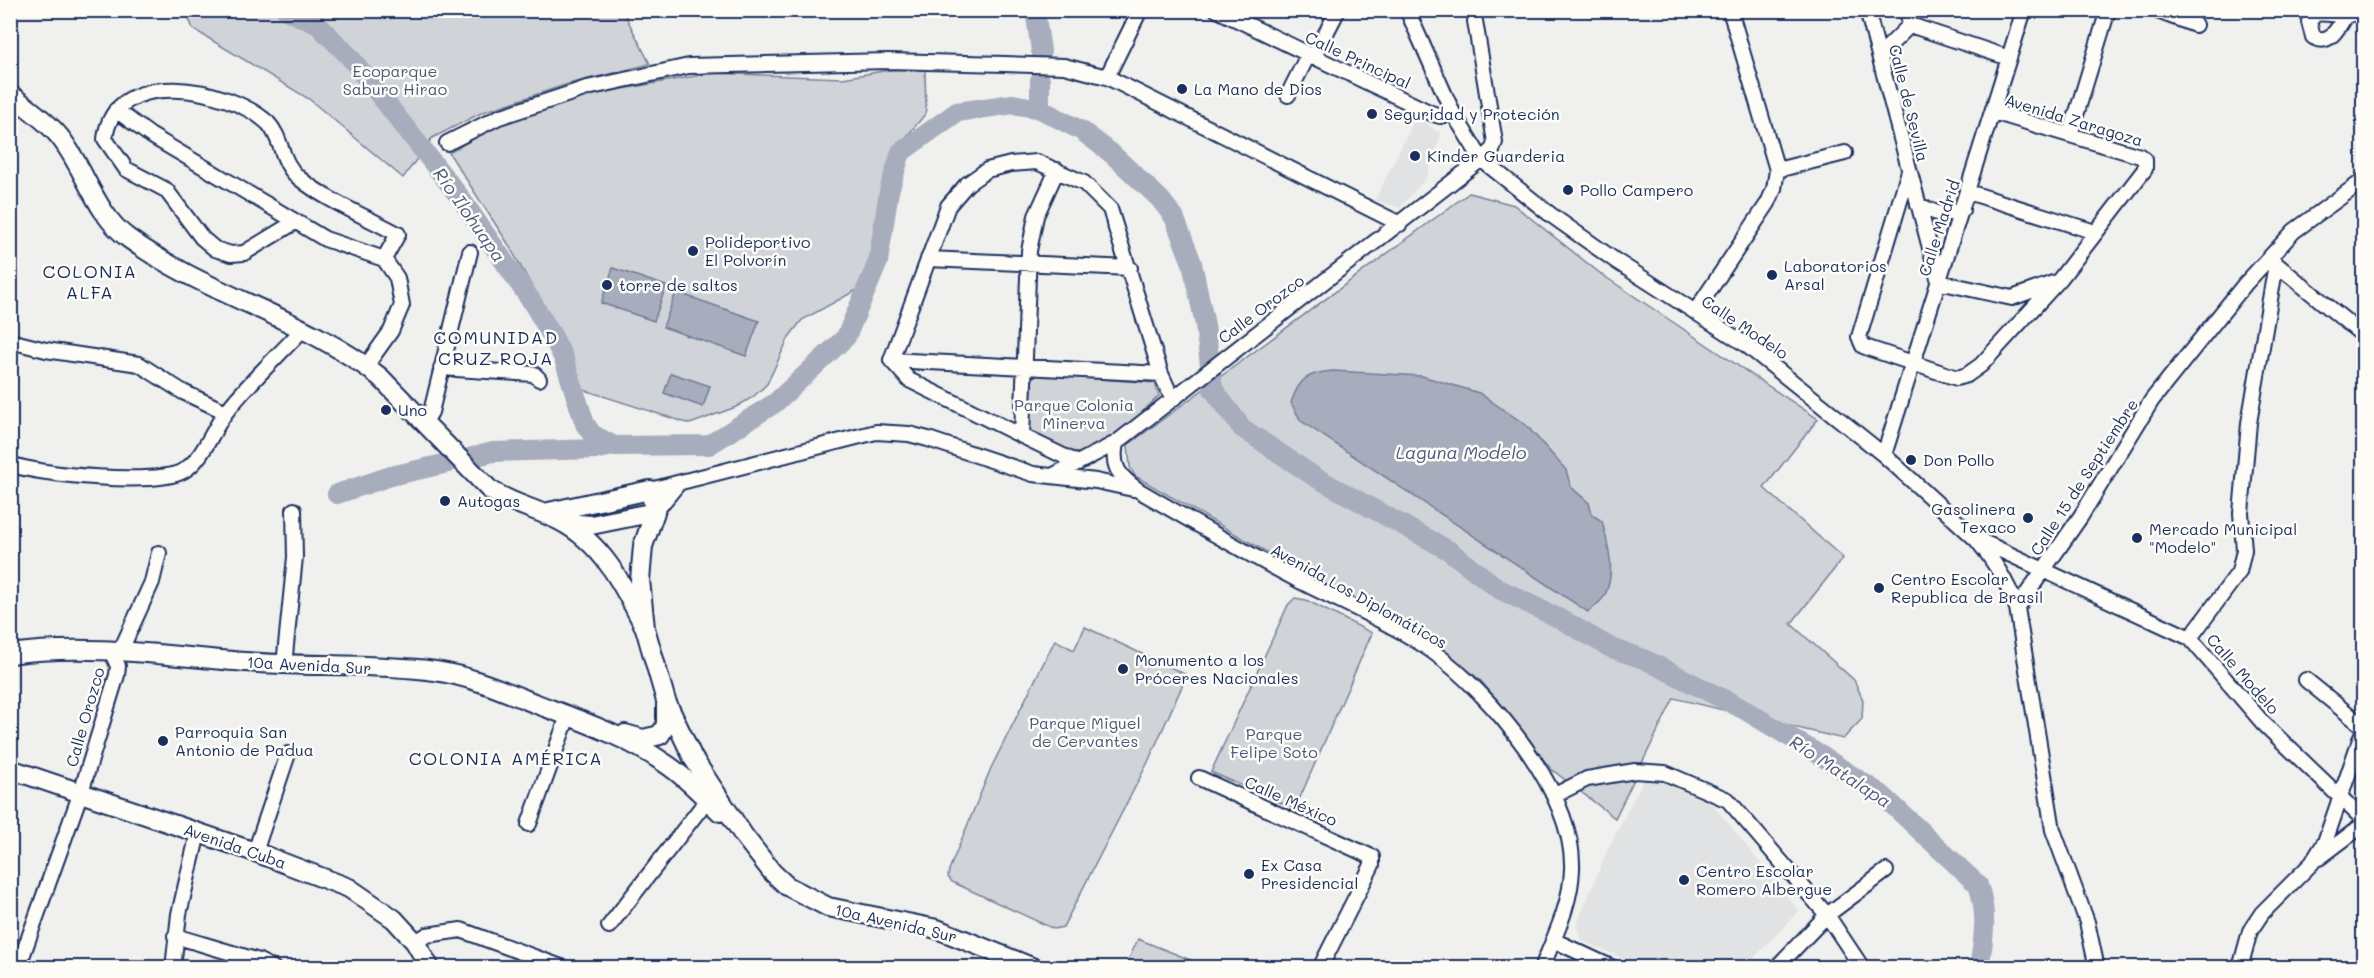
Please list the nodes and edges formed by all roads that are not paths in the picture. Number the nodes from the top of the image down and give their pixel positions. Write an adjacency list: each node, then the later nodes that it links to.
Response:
1 (1140, 10): 19 (street)
2 (1216, 10): 17 (street, Calle Principal)
3 (1338, 10): 17 (street)
4 (1407, 10): 23 (street)
5 (1730, 10): 30 (street)
6 (1867, 10): 16 (street, Calle de Sevilla)
7 (1907, 10): 14 (street)
8 (2024, 10): 18 (street, Calle Madrid)
9 (2108, 10): 25 (street)
10 (2155, 10): 15 (street)
11 (2361, 10): 12 (street)
12 (2345, 16)
13 (1474, 21): 28 (street)
14 (1910, 25): 16 (street); 18 (street)
15 (2195, 25)
16 (1880, 55): 31 (street, Calle de Sevilla)
17 (1311, 57): 21 (street); 23 (street, Calle Principal)
18 (2009, 58): 24 (street, Calle Madrid)
19 (1107, 77): 26 (street); 37 (street)
20 (10, 94): 48 (main road)
21 (1288, 95)
22 (116, 110): 36 (street); 36 (street); 40 (street)
23 (1454, 112): 28 (street)
24 (1993, 112): 25 (street, Avenida Zaragoza); 33 (street, Calle Madrid)
25 (2070, 135): 38 (street, Avenida Zaragoza)
26 (447, 143)
27 (1845, 153): 30 (street)
28 (1482, 160): 37 (street, Calle Orozco); 47 (street, Calle Modelo)
29 (1057, 170): 41 (street); 43 (street); 44 (street)
30 (1777, 170): 47 (street)
31 (1909, 171): 34 (street, Calle de Sevilla); 52 (street)
32 (2364, 180): 42 (street, Calle 15 de Septiembre)
33 (1968, 192): 35 (street, Calle Madrid); 38 (street)
34 (1918, 205): 35 (street); 46 (street, Calle de Sevilla)
35 (1962, 210): 46 (street, Calle Madrid)
36 (295, 222): 40 (street)
37 (1400, 224): 58 (street, Calle Orozco)
38 (2096, 232): 45 (street)
39 (470, 252): 55 (street)
40 (384, 259): 53 (street)
41 (928, 259): 43 (street); 51 (street)
42 (2272, 260): 49 (street); 76 (street, Calle 15 de Septiembre); 79 (street)
43 (1029, 264): 44 (street); 54 (street)
44 (1130, 268): 56 (street)
45 (2060, 279): 46 (street); 52 (street)
46 (1939, 282): 52 (street, Calle Madrid)
47 (1695, 312): 63 (street, Calle Modelo)
48 (304, 328): 53 (main road); 59 (street)
49 (2364, 336)
50 (10, 341): 59 (street)
51 (891, 360): 54 (street); 61 (street)
52 (1913, 364): 63 (street, Calle Madrid)
53 (366, 366): 60 (main road)
54 (1026, 367): 56 (street); 61 (street)
55 (441, 368): 57 (street); 60 (street)
56 (1161, 374): 58 (street)
57 (539, 379)
58 (1172, 398): 62 (street, Calle Orozco)
59 (226, 412): 65 (street)
60 (425, 422): 72 (main road)
61 (1022, 436): 64 (street)
62 (1116, 443): 64 (street, Calle Orozco); 69 (street, Avenida Los Diplomáticos)
63 (1884, 455): 74 (street, Calle Modelo)
64 (1078, 462): 66 (street, Calle Orozco)
65 (10, 464)
66 (1054, 475): 67 (street, Avenida Los Diplomáticos); 69 (street, Avenida Los Diplomáticos)
67 (677, 485): 68 (street, Avenida Los Diplomáticos); 71 (street)
68 (650, 490): 71 (main road); 72 (main road)
69 (1138, 490): 92 (street, Avenida Los Diplomáticos)
70 (294, 510): 82 (street)
71 (655, 512): 73 (main road); 78 (main road)
72 (544, 513): 73 (main road)
73 (564, 523): 78 (main road)
74 (1976, 539): 76 (street, Calle Modelo); 77 (street, Calle Modelo)
75 (159, 553): 80 (street)
76 (2044, 569): 77 (street, Calle 15 de Septiembre); 79 (street, Calle Modelo)
77 (2017, 608): 119 (street)
78 (645, 628): 84 (main road)
79 (2190, 638): 93 (street, Calle Modelo)
80 (115, 652): 81 (main road, 10a Avenida Sur); 82 (main road, 10a Avenida Sur); 91 (street, Calle Orozco)
81 (10, 654)
82 (284, 664): 85 (main road, 10a Avenida Sur)
83 (2306, 680): 87 (street)
84 (666, 701): 86 (main road, 10a Avenida Sur); 98 (main road, 10a Avenida Sur)
85 (568, 716): 86 (main road, 10a Avenida Sur); 96 (street)
86 (599, 727): 94 (main road, 10a Avenida Sur)
87 (2364, 728): 93 (street)
88 (288, 754): 99 (street)
89 (10, 769): 91 (main road, Avenida Cuba)
90 (1199, 778): 115 (street, Calle México)
91 (81, 792): 97 (main road, Avenida Cuba); 109 (street, Calle Orozco)
92 (1556, 795): 102 (street); 105 (street, Avenida Los Diplomáticos)
93 (2341, 797): 95 (street, Calle Modelo); 100 (street)
94 (707, 800): 98 (main road, 10a Avenida Sur); 103 (street)
95 (2364, 822): 100 (street)
96 (529, 824)
97 (198, 833): 99 (main road, Avenida Cuba); 104 (street)
98 (744, 836): 107 (main road, 10a Avenida Sur)
99 (255, 852): 106 (main road, Avenida Cuba)
100 (2312, 863): 120 (street)
101 (1886, 871): 102 (street)
102 (1827, 915): 108 (street); 118 (street)
103 (609, 926)
104 (175, 936): 110 (street); 111 (street)
105 (1553, 940): 116 (street, Avenida Los Diplomáticos); 117 (street)
106 (415, 942): 112 (main road, Avenida Cuba); 113 (street)
107 (997, 960): 114 (main road, 10a Avenida Sur)
108 (1861, 967)
109 (18, 968)
110 (173, 968)
111 (273, 968)
112 (430, 968)
113 (564, 968)
114 (1034, 968)
115 (1320, 968)
116 (1542, 968)
117 (1613, 968)
118 (1776, 968)
119 (2097, 968)
120 (2240, 968)

